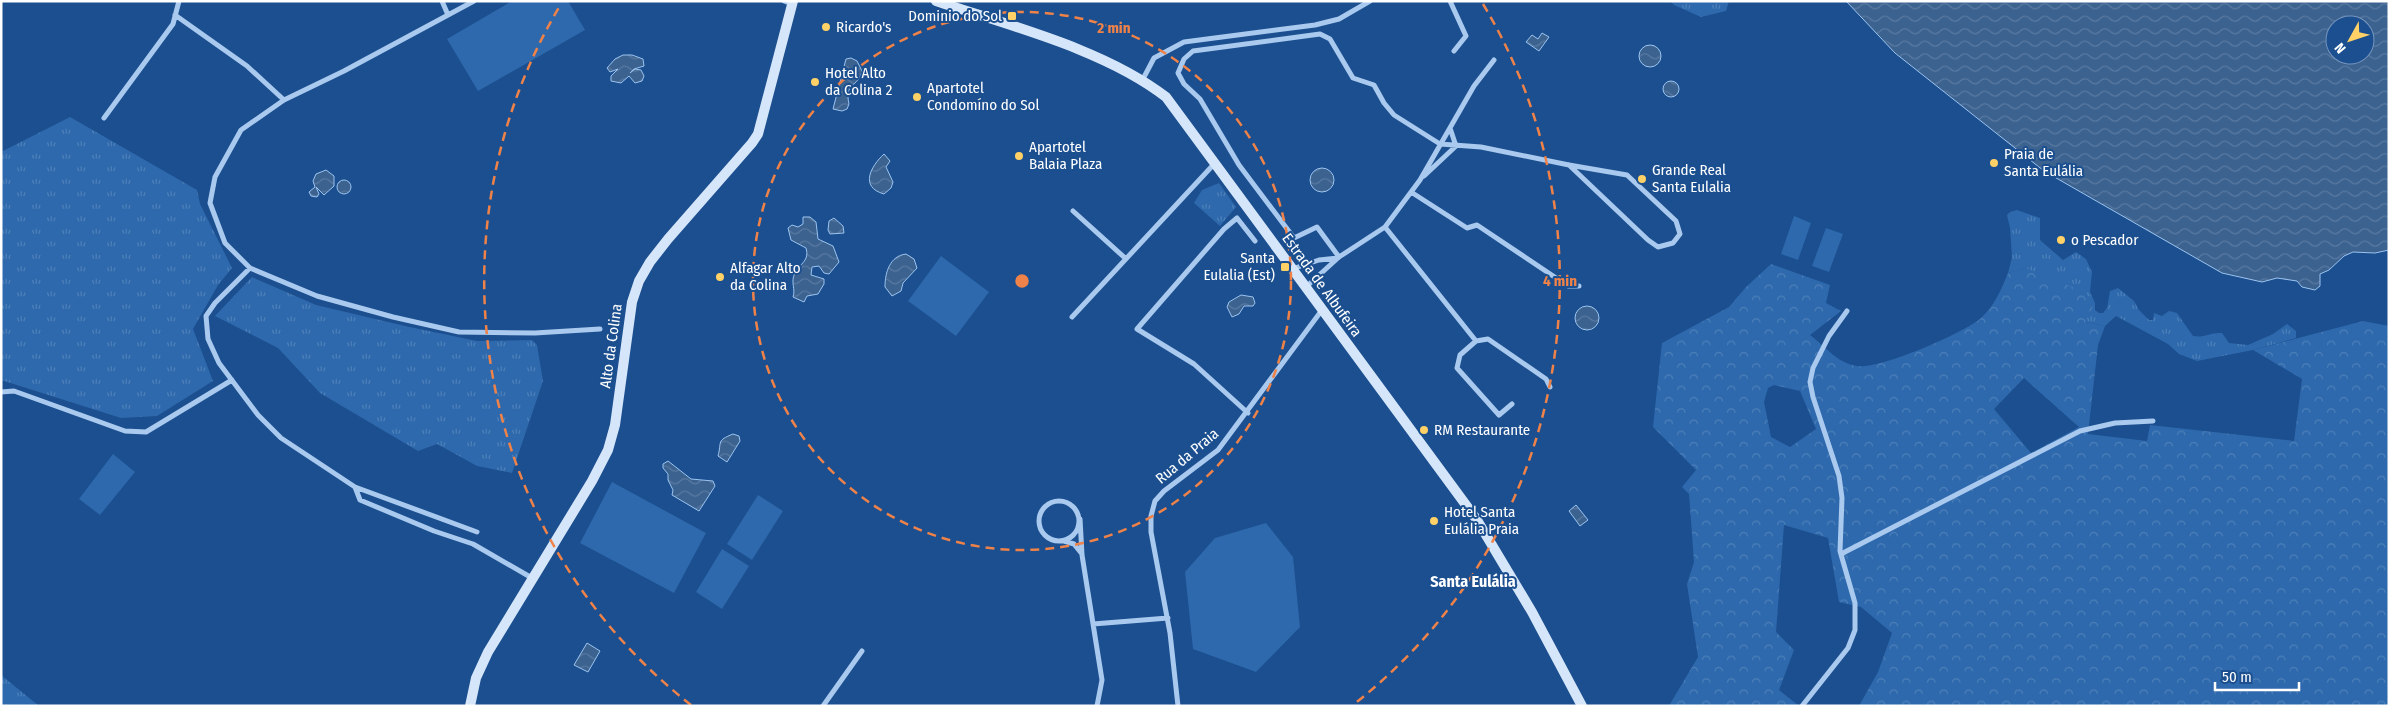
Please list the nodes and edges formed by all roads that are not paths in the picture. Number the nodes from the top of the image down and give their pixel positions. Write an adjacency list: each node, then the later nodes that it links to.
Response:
1 (179, 1): 8 (street)
2 (442, 1): 9 (street)
3 (474, 1): 9 (street)
4 (936, 1): 12 (street, Estrada de Albufeira)
5 (1370, 1): 12 (street)
6 (1450, 1): 10 (street)
7 (789, 2): 48 (street, Alto da Colina)
8 (175, 15): 13 (street); 14 (street)
9 (448, 15): 13 (street)
10 (1454, 51)
11 (1494, 60): 15 (street)
12 (1143, 79): 18 (street, Estrada de Albufeira)
13 (284, 100): 27 (street)
14 (104, 118)
15 (1450, 128): 16 (street); 17 (street)
16 (1440, 144): 17 (street); 20 (street); 26 (street)
17 (1456, 146): 19 (street); 20 (street)
18 (1216, 163): 25 (street); 28 (street, Estrada de Albufeira)
19 (1569, 166): 19 (street)
20 (1420, 180): 21 (street)
21 (1411, 192): 23 (street); 29 (street)
22 (1073, 211): 25 (street)
23 (1385, 227): 26 (street); 35 (street)
24 (1255, 241): 40 (street)
25 (1125, 258): 33 (street)
26 (1339, 258): 28 (street); 30 (street)
27 (250, 268): 34 (street); 36 (street)
28 (1292, 269): 30 (street, Estrada de Albufeira)
29 (1579, 286)
30 (1305, 288): 31 (street, Estrada de Albufeira)
31 (1322, 310): 40 (street, Rua da Praia); 56 (street, Estrada de Albufeira)
32 (1847, 311): 46 (street)
33 (1072, 317)
34 (600, 329)
35 (1476, 341): 37 (street); 39 (street)
36 (232, 380): 38 (street); 42 (street)
37 (1550, 387)
38 (1, 392)
39 (1512, 404)
40 (1248, 413): 49 (street, Rua da Praia)
41 (2153, 421): 46 (street)
42 (354, 487): 44 (street); 48 (street)
43 (1080, 519): 45 (street); 45 (street); 47 (street)
44 (478, 532)
45 (1064, 541): 47 (street)
46 (1841, 554): 57 (street)
47 (1082, 555): 50 (street)
48 (533, 579): 52 (street, Alto da Colina)
49 (1168, 618): 50 (street); 55 (street, Rua da Praia)
50 (1093, 624): 54 (street)
51 (862, 650): 53 (street)
52 (470, 706)
53 (823, 706)
54 (1097, 706)
55 (1178, 706)
56 (1582, 706)
57 (1802, 706)

